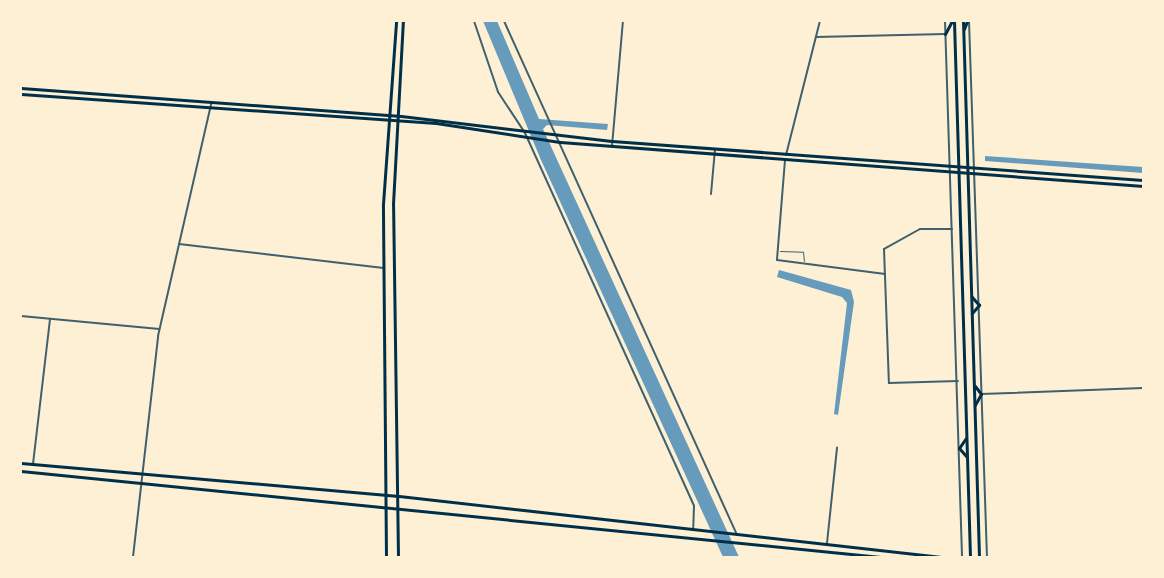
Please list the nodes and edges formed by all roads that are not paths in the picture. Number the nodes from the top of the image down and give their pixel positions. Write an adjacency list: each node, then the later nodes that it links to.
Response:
1 (396, 21): 18 (main road)
2 (402, 21): 19 (main road)
3 (474, 21): 22 (street)
4 (504, 21): 23 (street)
5 (623, 21): 26 (street)
6 (820, 21): 13 (street)
7 (945, 21): 12 (street)
8 (953, 21): 12 (main road); 32 (main road)
9 (963, 21): 11 (main road)
10 (968, 22): 11 (main road); 34 (street)
11 (963, 31): 33 (main road)
12 (945, 34): 13 (street); 31 (street)
13 (816, 37): 29 (street)
14 (21, 88): 16 (main road)
15 (21, 94): 17 (main road)
16 (211, 104): 17 (street); 18 (main road)
17 (210, 109): 20 (main road); 43 (street)
18 (389, 115): 19 (main road); 20 (main road)
19 (396, 115): 21 (main road); 22 (main road)
20 (388, 120): 21 (main road); 46 (main road)
21 (396, 121): 24 (main road); 69 (main road)
22 (526, 134): 23 (main road); 24 (street)
23 (559, 136): 25 (street); 26 (main road)
24 (527, 139): 25 (main road); 72 (street)
25 (561, 142): 26 (main road); 73 (street)
26 (612, 144): 27 (main road); 28 (main road)
27 (715, 149): 28 (street); 29 (main road)
28 (715, 154): 30 (main road); 41 (street)
29 (786, 154): 30 (street); 31 (main road)
30 (785, 160): 35 (main road); 44 (street)
31 (950, 166): 32 (main road); 35 (street)
32 (959, 167): 33 (main road); 36 (main road)
33 (968, 167): 34 (main road); 37 (main road)
34 (975, 168): 38 (street); 39 (main road)
35 (951, 172): 36 (main road); 42 (street)
36 (959, 173): 37 (main road); 59 (main road)
37 (968, 173): 38 (main road); 48 (main road)
38 (975, 174): 40 (main road); 49 (street)
39 (1143, 180)
40 (1143, 186)
41 (711, 194)
42 (952, 229): 47 (street); 54 (street)
43 (179, 244): 46 (street); 53 (street)
44 (778, 250): 45 (lane); 45 (street)
45 (804, 263): 47 (street)
46 (384, 268): 68 (main road)
47 (885, 274): 54 (street)
48 (971, 296): 49 (main road); 50 (main road)
49 (979, 305): 50 (main road); 57 (street)
50 (972, 313): 55 (main road)
51 (21, 316): 52 (street)
52 (50, 319): 53 (street); 64 (street)
53 (159, 329): 66 (street)
54 (958, 381): 61 (street)
55 (974, 384): 57 (main road); 58 (main road)
56 (1143, 388): 57 (street)
57 (981, 394): 58 (main road); 83 (street)
58 (974, 407): 82 (main road)
59 (966, 436): 61 (main road); 62 (main road)
60 (837, 448): 74 (street)
61 (959, 448): 62 (main road); 80 (street)
62 (967, 458): 81 (main road)
63 (21, 463): 64 (main road)
64 (33, 464): 66 (main road)
65 (21, 471): 67 (main road)
66 (141, 472): 67 (street); 68 (main road)
67 (140, 480): 70 (main road); 75 (street)
68 (387, 495): 69 (main road); 70 (main road)
69 (399, 496): 71 (main road); 72 (main road)
70 (387, 506): 71 (main road); 76 (main road)
71 (399, 506): 77 (main road); 78 (main road)
72 (693, 530): 73 (main road)
73 (737, 535): 74 (main road)
74 (827, 544): 79 (main road)
75 (133, 557)
76 (386, 557)
77 (398, 557)
78 (881, 557)
79 (942, 557)
80 (962, 557)
81 (970, 557)
82 (979, 557)
83 (987, 557)

